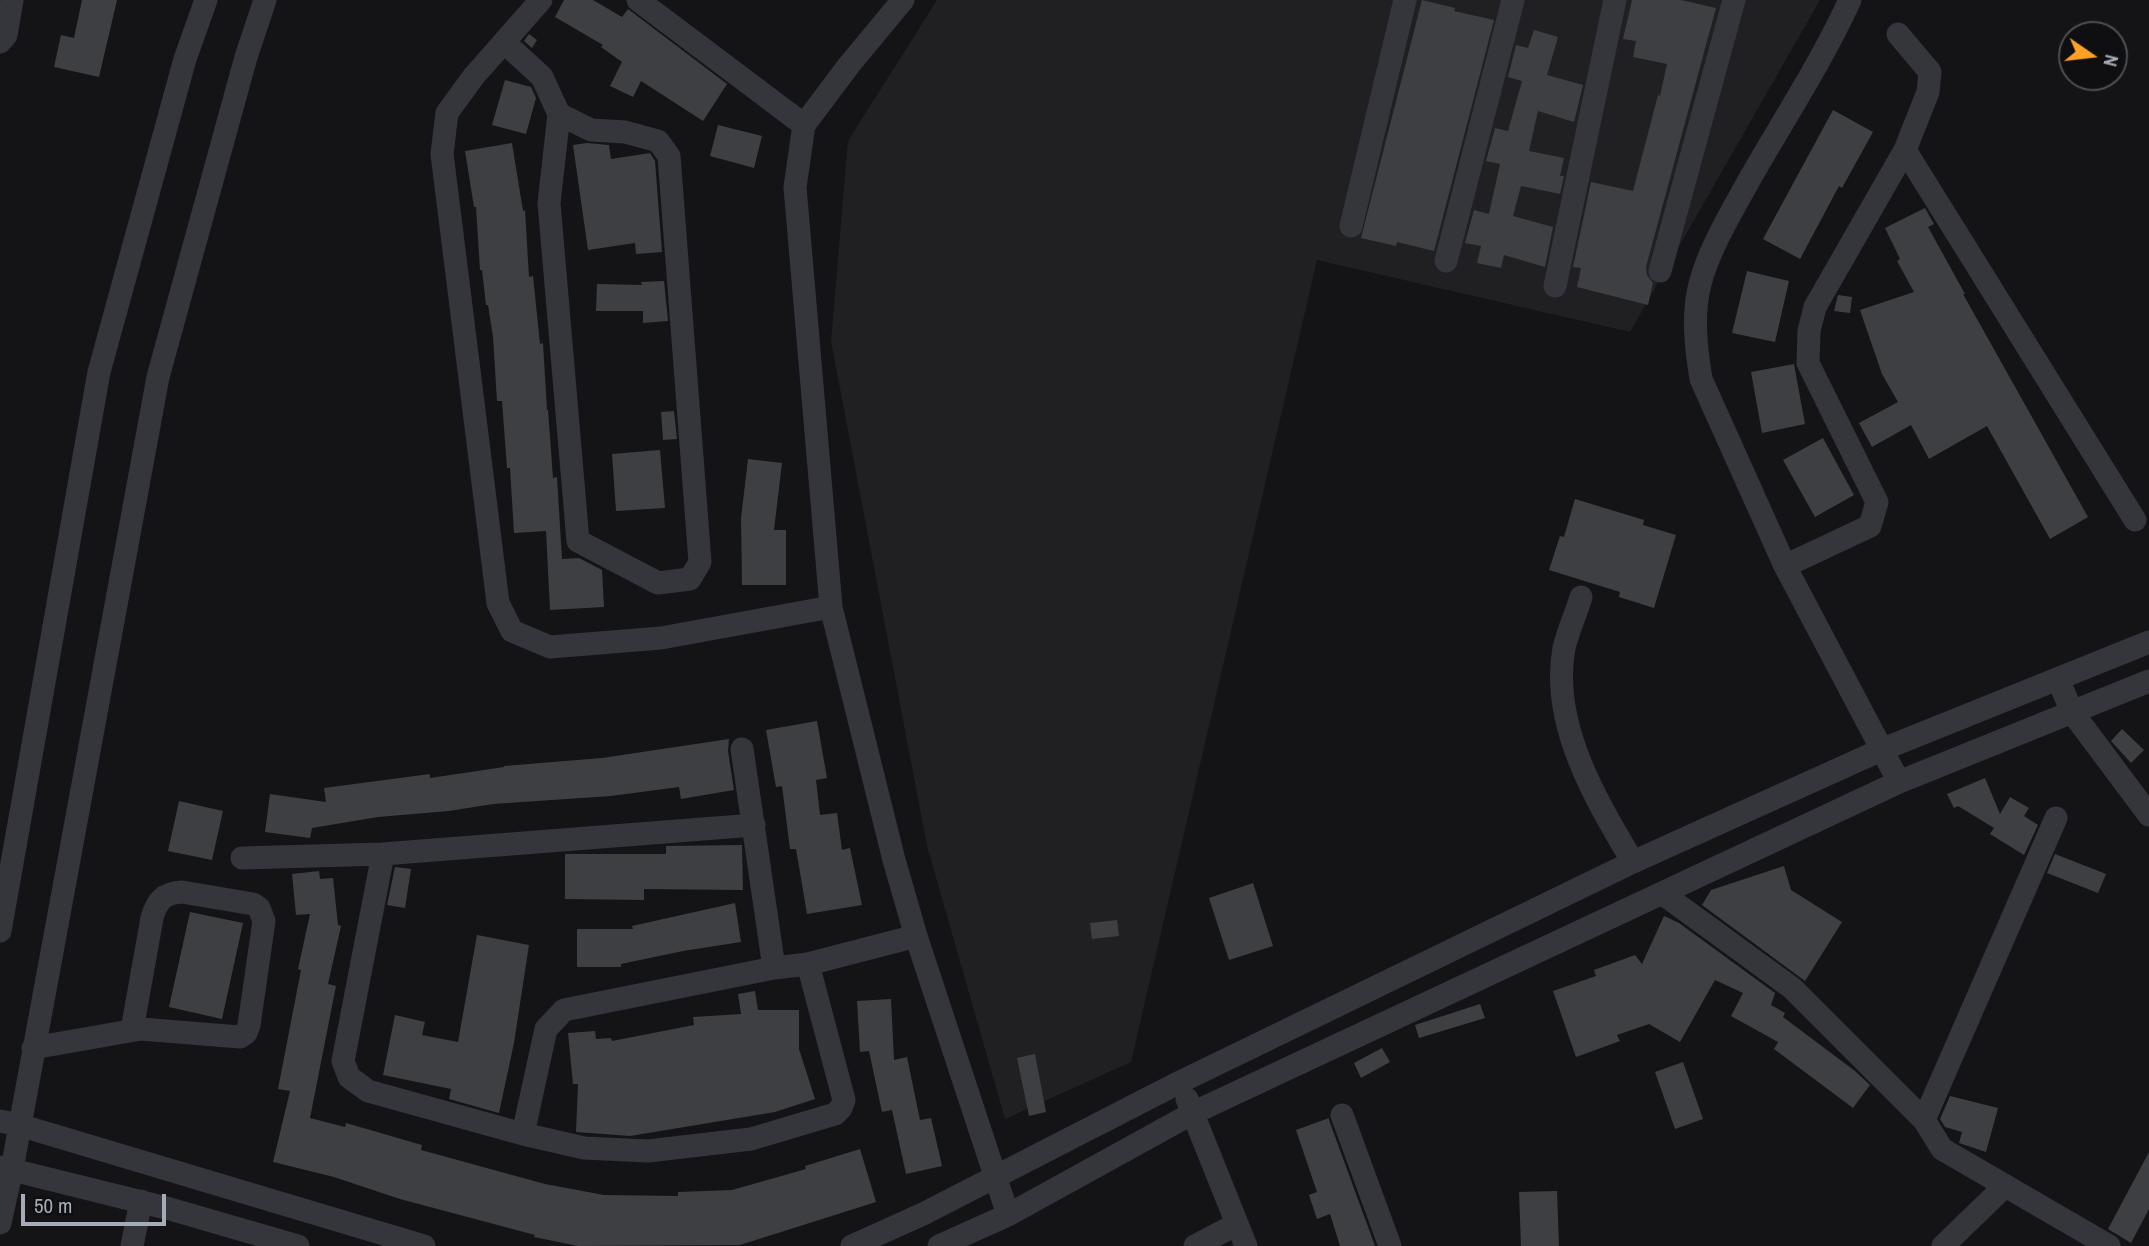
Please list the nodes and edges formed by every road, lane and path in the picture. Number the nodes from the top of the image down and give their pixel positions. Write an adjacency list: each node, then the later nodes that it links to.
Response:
1 (12, 0): 13 (street)
2 (206, 0): 40 (street)
3 (265, 0): 45 (street)
4 (541, 0): 14 (street)
5 (638, 0): 16 (street)
6 (903, 0): 16 (street)
7 (1405, 0): 18 (street)
8 (1513, 0): 19 (street)
9 (1615, 0): 21 (street)
10 (1734, 0): 20 (street)
11 (1850, 0): 23 (street)
12 (1898, 34): 17 (street)
13 (0, 42)
14 (504, 42): 15 (street); 25 (street)
15 (559, 114): 15 (street)
16 (804, 125): 25 (street)
17 (1905, 150): 22 (street); 23 (street)
18 (1351, 226)
19 (1446, 261)
20 (1660, 271)
21 (1555, 286)
22 (2135, 520)
23 (1785, 566): 31 (street)
24 (1581, 597): 38 (street)
25 (831, 607): 41 (street)
26 (2149, 642): 27 (street)
27 (2058, 679): 29 (street); 31 (street)
28 (2149, 681): 29 (street)
29 (2071, 712): 32 (street); 33 (street)
30 (742, 748): 35 (street)
31 (1881, 751): 32 (street); 38 (street)
32 (1899, 782): 39 (street)
33 (2149, 815)
34 (2056, 818): 49 (street)
35 (754, 825): 36 (street); 43 (street)
36 (383, 854): 37 (street); 51 (street)
37 (242, 858)
38 (1633, 862): 46 (street)
39 (1663, 894): 47 (street); 49 (street)
40 (0, 931)
41 (916, 936): 42 (street); 53 (street)
42 (808, 964): 43 (street); 51 (street)
43 (774, 968): 51 (street)
44 (132, 1030): 44 (street); 45 (street)
45 (33, 1048): 50 (street)
46 (1180, 1082): 47 (street); 53 (street)
47 (1193, 1113): 56 (street); 58 (street)
48 (1342, 1115): 66 (street)
49 (1924, 1120): 54 (street)
50 (10, 1123): 52 (street); 61 (street)
51 (523, 1134)
52 (6, 1168): 55 (street); 57 (street)
53 (995, 1178): 56 (street); 62 (street)
54 (2005, 1186): 67 (street); 68 (street)
55 (141, 1201): 59 (street); 60 (street)
56 (1008, 1215): 63 (street)
57 (0, 1223)
58 (1237, 1224): 64 (street); 65 (street)
59 (132, 1246)
60 (298, 1246)
61 (424, 1246)
62 (852, 1246)
63 (939, 1246)
64 (1195, 1246)
65 (1246, 1246)
66 (1390, 1246)
67 (1943, 1246)
68 (2109, 1246)

